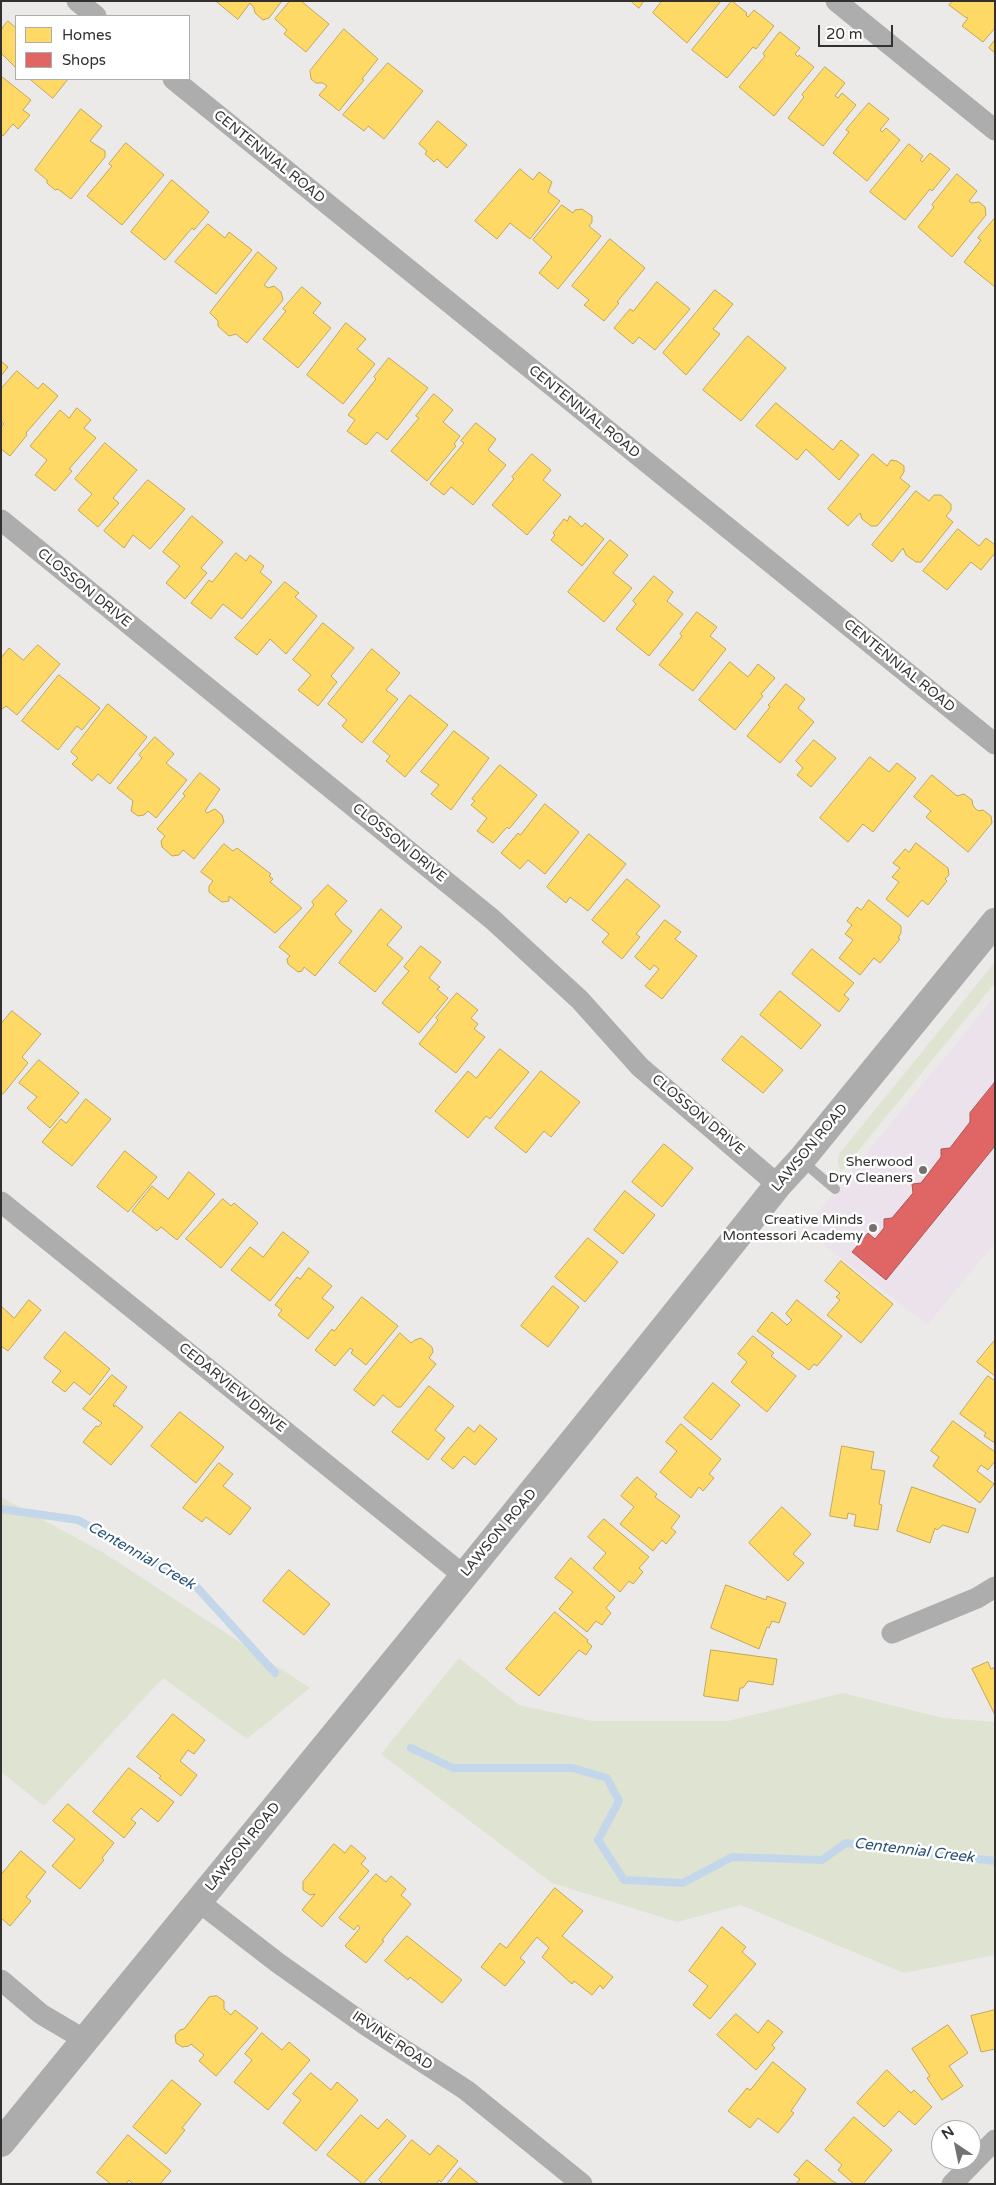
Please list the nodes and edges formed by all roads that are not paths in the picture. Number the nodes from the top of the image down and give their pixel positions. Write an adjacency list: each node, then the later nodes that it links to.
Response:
1 (77, 1): 3 (street)
2 (836, 1): 5 (street)
3 (95, 15)
4 (174, 80): 7 (street, CENTENNIAL ROAD)
5 (995, 130)
6 (1, 520): 10 (street, CLOSSON DRIVE)
7 (995, 744)
8 (995, 922): 9 (street, LAWSON ROAD)
9 (801, 1160): 10 (street, LAWSON ROAD); 11 (lane)
10 (778, 1185): 13 (street, LAWSON ROAD)
11 (835, 1189)
12 (1, 1202): 13 (street, CEDARVIEW DRIVE)
13 (463, 1575): 16 (street, LAWSON ROAD)
14 (995, 1587): 15 (street)
15 (892, 1633)
16 (199, 1902): 18 (street, LAWSON ROAD); 21 (street, IRVINE ROAD)
17 (1, 1980): 18 (street)
18 (85, 2040): 20 (street, LAWSON ROAD)
19 (995, 2140): 22 (street)
20 (1, 2143)
21 (582, 2184)
22 (952, 2184)

